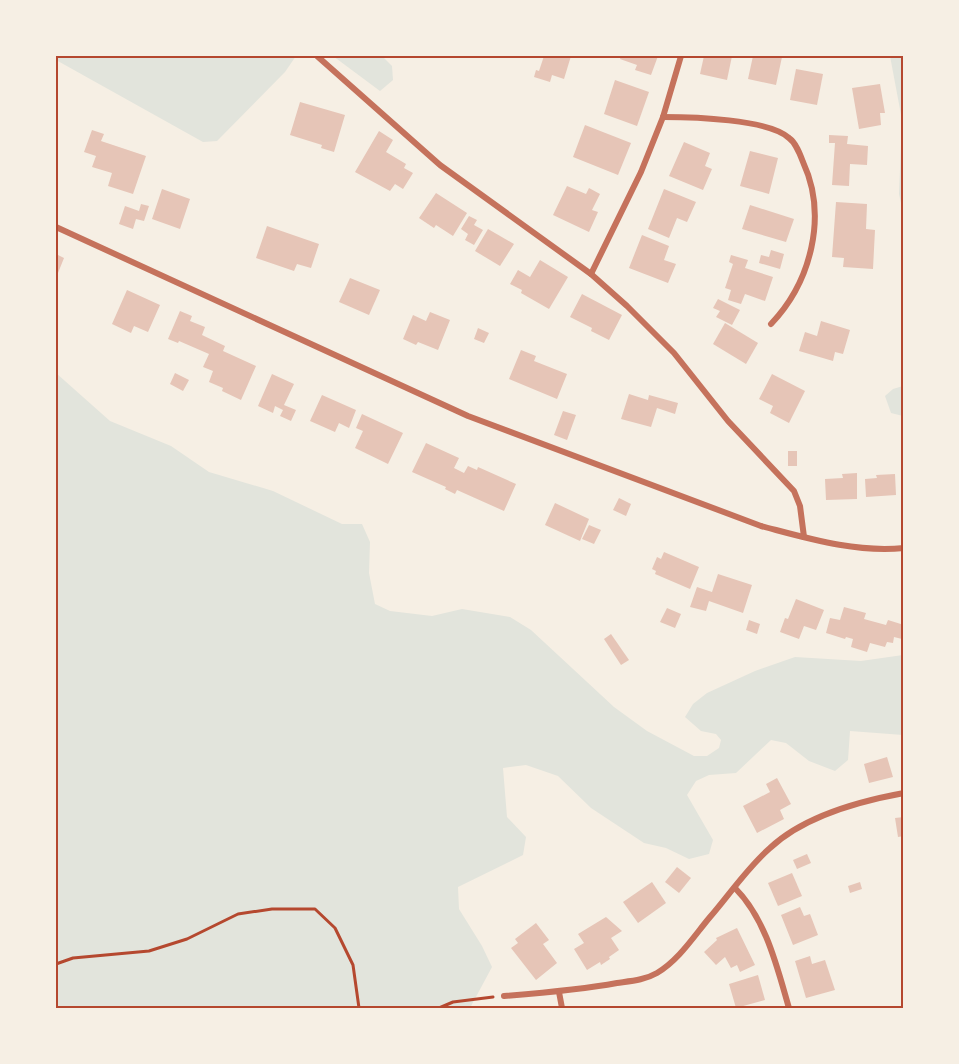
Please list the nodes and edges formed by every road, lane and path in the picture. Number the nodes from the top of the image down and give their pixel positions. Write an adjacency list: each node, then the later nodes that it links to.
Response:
1 (317, 56): 5 (street)
2 (681, 56): 3 (street)
3 (663, 117): 5 (street); 6 (street)
4 (56, 227): 7 (street)
5 (591, 274): 7 (street)
6 (771, 324)
7 (804, 537): 8 (street)
8 (903, 548)
9 (903, 793): 10 (street)
10 (735, 888): 12 (street); 17 (street)
11 (56, 964): 14 (path)
12 (559, 992): 13 (street); 16 (street)
13 (504, 996): 15 (path)
14 (359, 1008)
15 (439, 1008)
16 (562, 1008)
17 (789, 1008)

